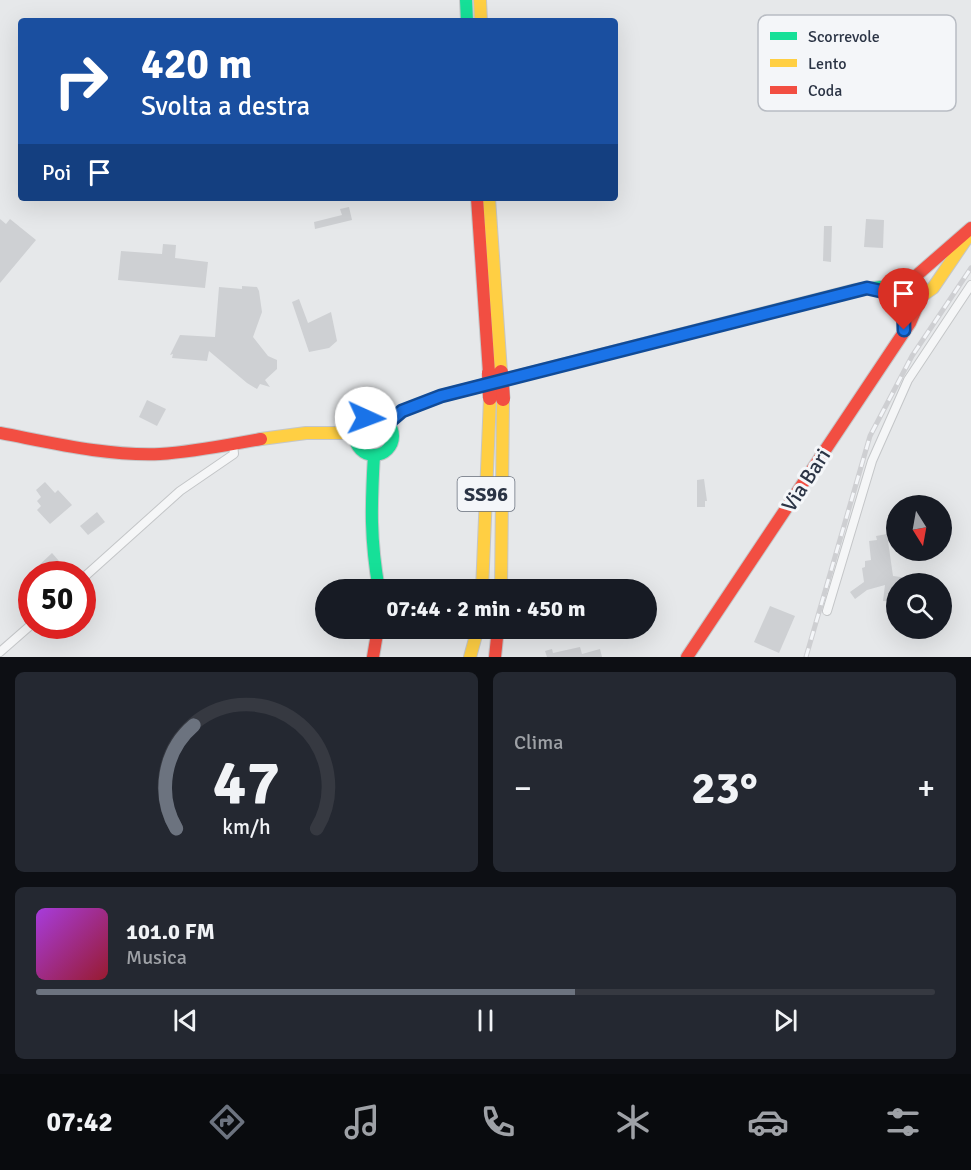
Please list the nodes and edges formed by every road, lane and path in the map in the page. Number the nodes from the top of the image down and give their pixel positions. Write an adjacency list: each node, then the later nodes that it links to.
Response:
1 (466, 0): 3 (main road)
2 (480, 0): 4 (main road)
3 (467, 18)
4 (481, 18)
5 (477, 201): 10 (main road, SS96)
6 (489, 201): 10 (main road, SS96)
7 (971, 230): 9 (main road); 9 (main road)
8 (971, 285): 21 (street)
9 (911, 293): 12 (main road); 32 (main road, Via Bari)
10 (495, 372): 11 (main road, SS96, bridge)
11 (497, 399): 19 (main road, SS96); 20 (main road, SS96)
12 (388, 423): 14 (main road); 16 (main road)
13 (0, 433): 15 (main road)
14 (355, 433): 15 (main road); 16 (main road)
15 (233, 444): 17 (street)
16 (374, 455): 18 (main road)
17 (96, 566)
18 (377, 579)
19 (483, 579)
20 (501, 579)
21 (827, 611)
22 (18, 636): 27 (street)
23 (376, 639): 28 (main road)
24 (476, 639): 29 (main road)
25 (479, 639): 30 (main road)
26 (497, 639): 31 (main road)
27 (0, 652)
28 (373, 657)
29 (470, 657)
30 (479, 657)
31 (495, 657)
32 (687, 657)

